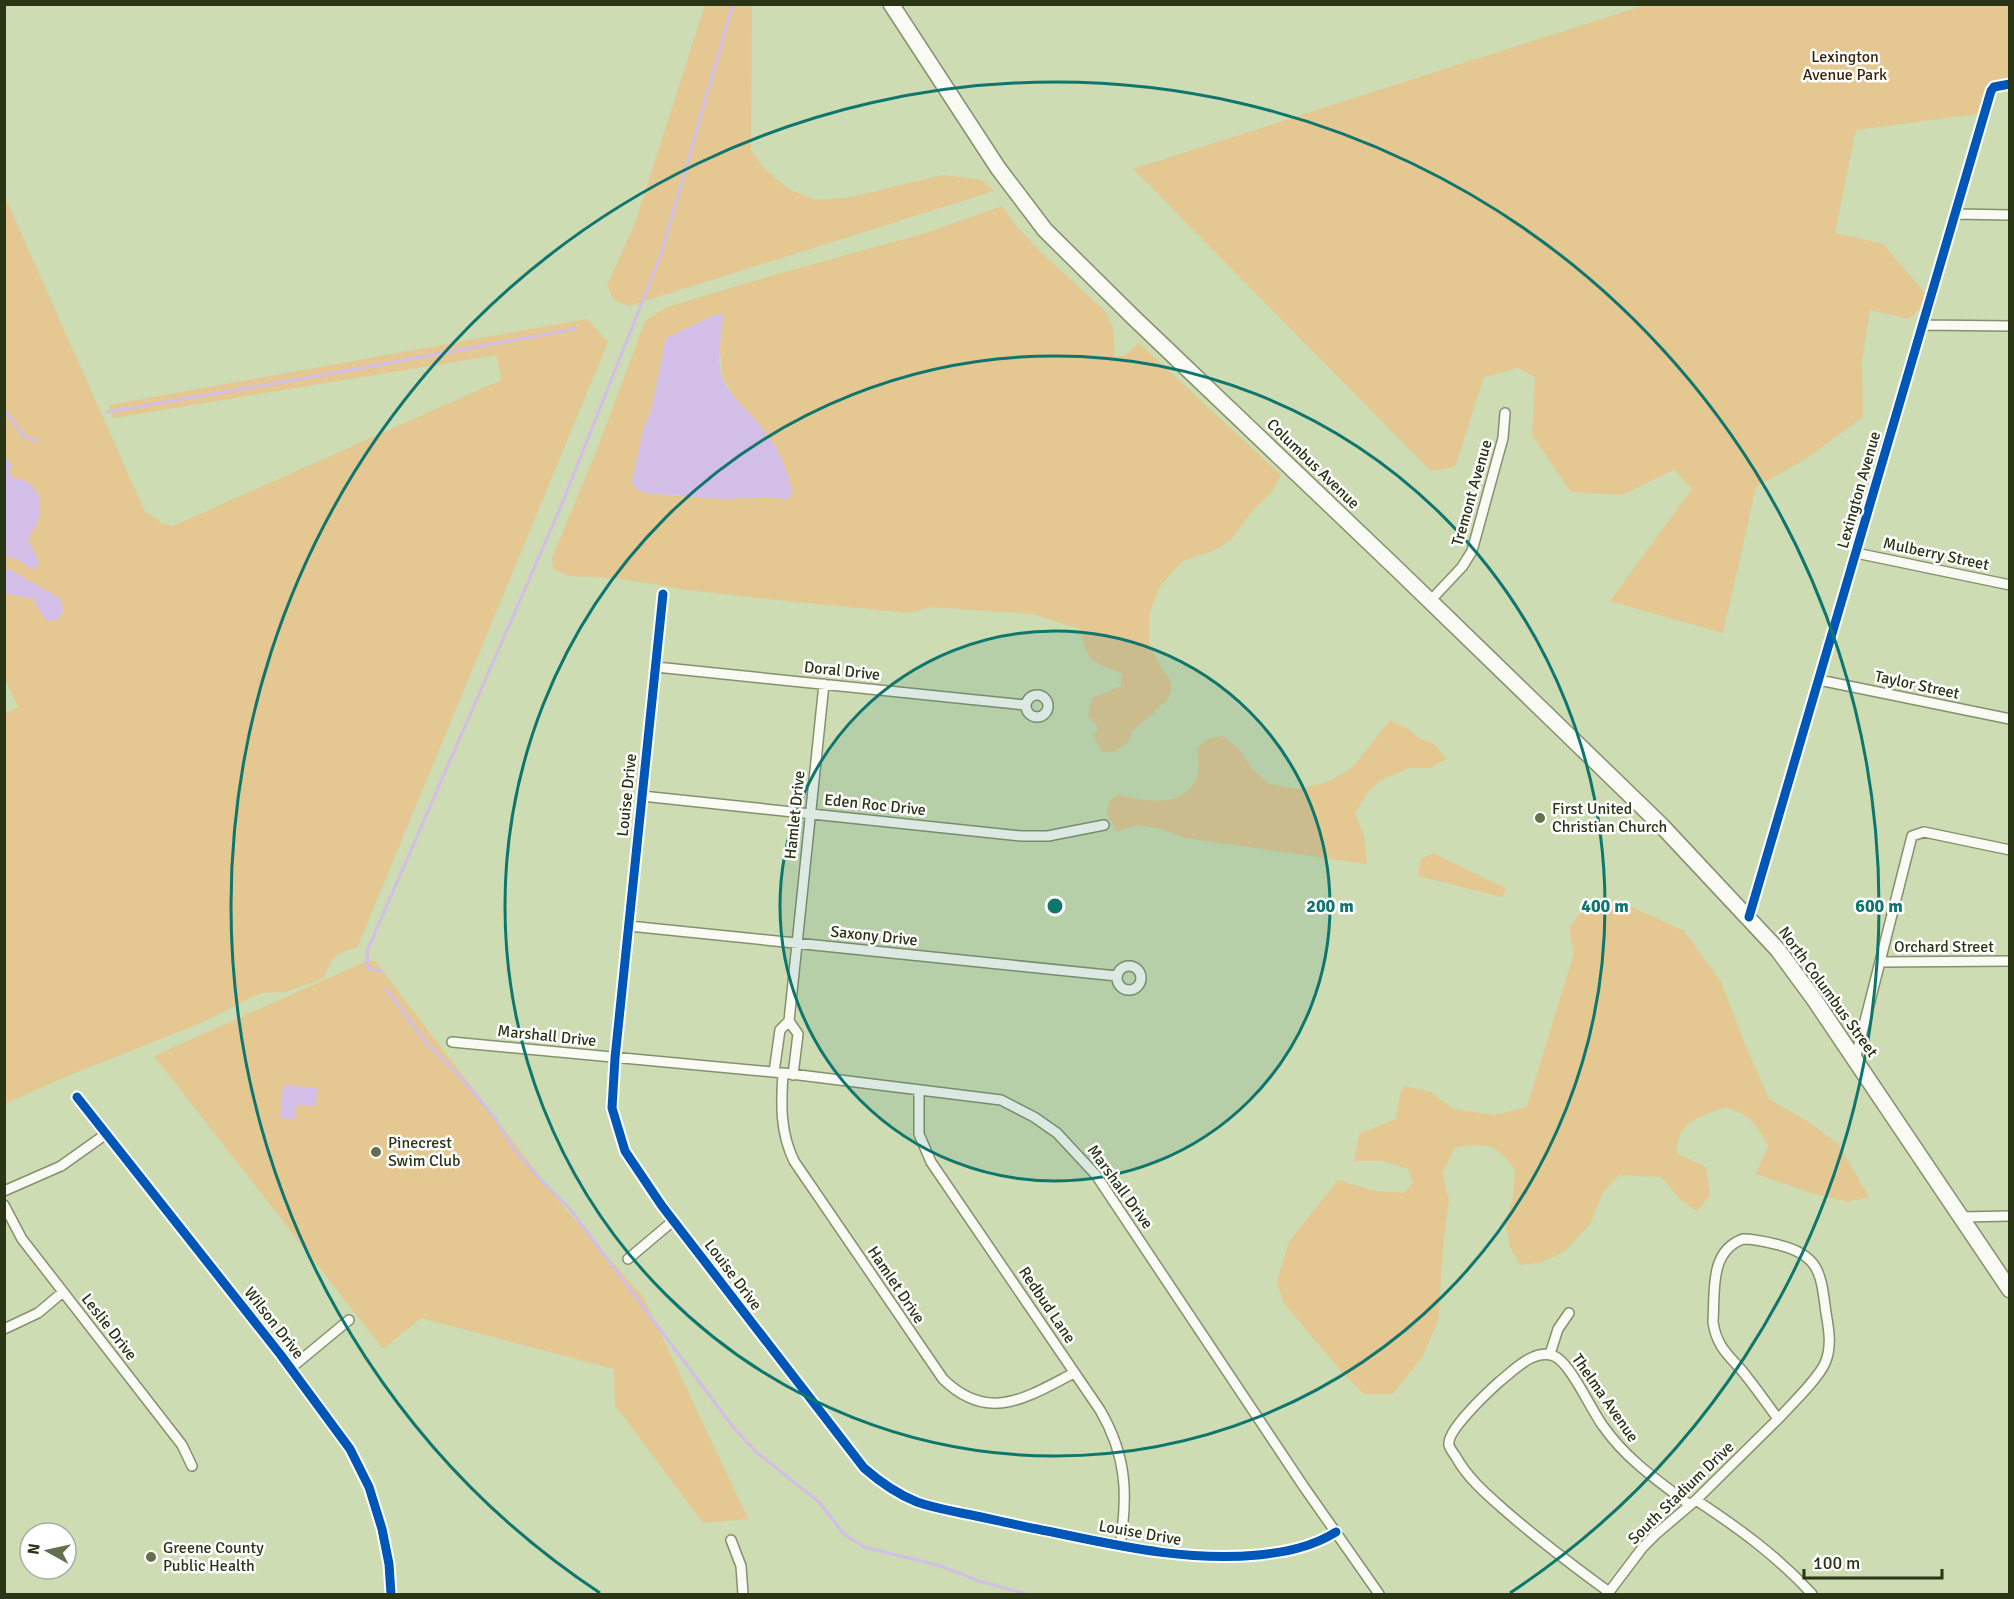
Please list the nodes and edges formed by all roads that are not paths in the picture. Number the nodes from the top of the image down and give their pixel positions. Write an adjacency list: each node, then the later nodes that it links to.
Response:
1 (891, 4): 11 (main road, Columbus Avenue)
2 (2010, 84): 3 (street, Lexington Avenue)
3 (1955, 214): 4 (street); 5 (street, Lexington Avenue)
4 (2010, 215)
5 (1923, 325): 6 (street); 8 (street, Lexington Avenue)
6 (2010, 326)
7 (1505, 413): 11 (street, Tremont Avenue)
8 (1856, 553): 9 (street, Mulberry Street); 13 (street, Lexington Avenue)
9 (2010, 585)
10 (663, 594): 12 (street, Louise Drive)
11 (1430, 602): 17 (main road, Columbus Avenue)
12 (656, 667): 14 (street, Doral Drive); 18 (street, Louise Drive)
13 (1819, 680): 16 (street, Taylor Street); 22 (street, Lexington Avenue)
14 (824, 684): 15 (street, Doral Drive); 19 (street, Hamlet Drive)
15 (1026, 705)
16 (2010, 719)
17 (1580, 746): 22 (main road, North Columbus Street)
18 (642, 796): 19 (street, Eden Roc Drive); 23 (street, Louise Drive)
19 (811, 814): 20 (street, Eden Roc Drive); 24 (street, Hamlet Drive)
20 (1104, 825)
21 (2010, 850): 25 (street)
22 (1749, 917): 31 (main road, North Columbus Street)
23 (629, 926): 24 (street, Saxony Drive); 30 (street, Louise Drive)
24 (797, 944): 27 (street, Saxony Drive); 28 (street, Hamlet Drive)
25 (1880, 962): 26 (street, Orchard Street); 31 (street)
26 (2010, 962)
27 (1117, 976)
28 (789, 1021): 32 (street, Hamlet Drive); 32 (street, Hamlet Drive)
29 (452, 1042): 30 (street, Marshall Drive)
30 (615, 1058): 32 (street, Marshall Drive); 40 (street, Louise Drive)
31 (1855, 1060): 39 (main road, North Columbus Street)
32 (783, 1074): 33 (street, Marshall Drive); 49 (street, Hamlet Drive)
33 (919, 1091): 49 (street, Redbud Lane); 53 (street, Marshall Drive)
34 (77, 1097): 35 (street, Wilson Drive)
35 (106, 1134): 36 (street); 48 (street, Wilson Drive)
36 (4, 1191)
37 (4, 1204): 43 (street, Leslie Drive)
38 (2010, 1216): 39 (street)
39 (1961, 1217): 42 (main road, North Columbus Street)
40 (674, 1221): 41 (street); 55 (street, Louise Drive)
41 (627, 1259)
42 (2010, 1290)
43 (63, 1292): 46 (street); 51 (street, Leslie Drive)
44 (1569, 1313): 47 (street)
45 (349, 1320): 48 (street)
46 (4, 1329)
47 (1550, 1354): 52 (street, Thelma Avenue); 56 (street)
48 (291, 1368): 57 (street, Wilson Drive)
49 (1074, 1373): 55 (street, Redbud Lane)
50 (1778, 1419): 50 (street, South Stadium Drive); 52 (street, South Stadium Drive)
51 (192, 1466)
52 (1693, 1503): 56 (street, South Stadium Drive); 60 (street, Thelma Avenue)
53 (1336, 1532): 55 (street, Louise Drive); 59 (street, Marshall Drive)
54 (731, 1540): 58 (street)
55 (1120, 1546)
56 (1609, 1593)
57 (391, 1594)
58 (743, 1594)
59 (1379, 1594)
60 (1812, 1594)

